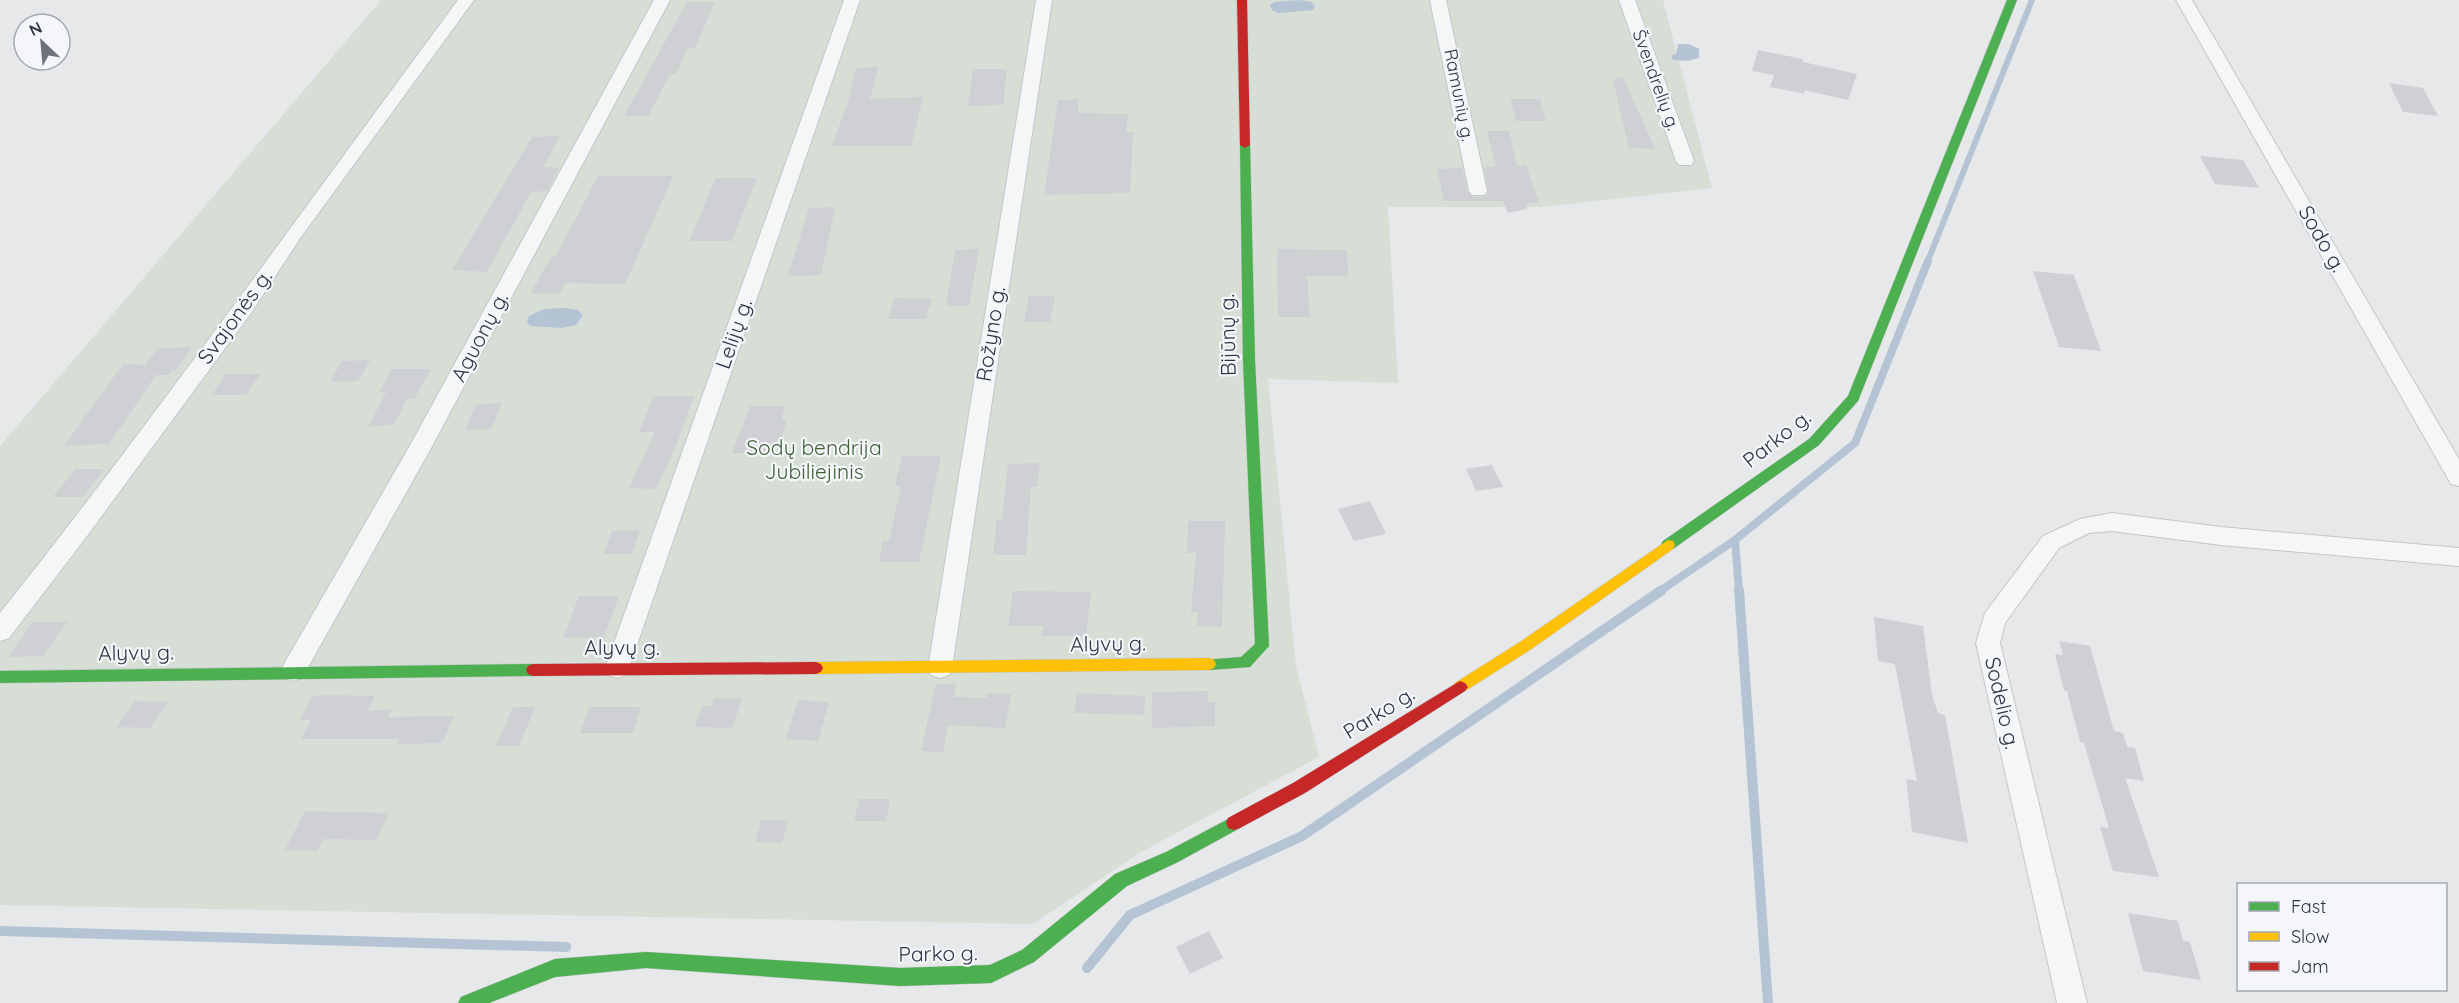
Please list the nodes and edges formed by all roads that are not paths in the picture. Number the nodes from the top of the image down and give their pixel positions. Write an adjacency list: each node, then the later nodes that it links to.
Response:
1 (466, 0): 14 (street, Svajonės g.)
2 (662, 0): 18 (street, Aguonų g.)
3 (852, 0): 16 (street, Lelijų g.)
4 (1044, 0): 17 (street, Rožyno g.)
5 (1242, 0): 15 (street, Bijūnų g.)
6 (1438, 0): 11 (street, Ramunių g.)
7 (1627, 0): 10 (street, Švendrelių g.)
8 (2012, 0): 20 (street, Parko g.)
9 (2184, 0): 12 (street, Sodo g.)
10 (1685, 161)
11 (1478, 191)
12 (2459, 478)
13 (2459, 557): 21 (street, Sodelio g.)
14 (0, 631)
15 (1245, 663): 17 (street, Alyvų g.)
16 (616, 668): 17 (street, Alyvų g.); 18 (street, Alyvų g.)
17 (940, 668)
18 (293, 671): 19 (street, Alyvų g.)
19 (0, 677)
20 (467, 1003)
21 (2072, 1003)

